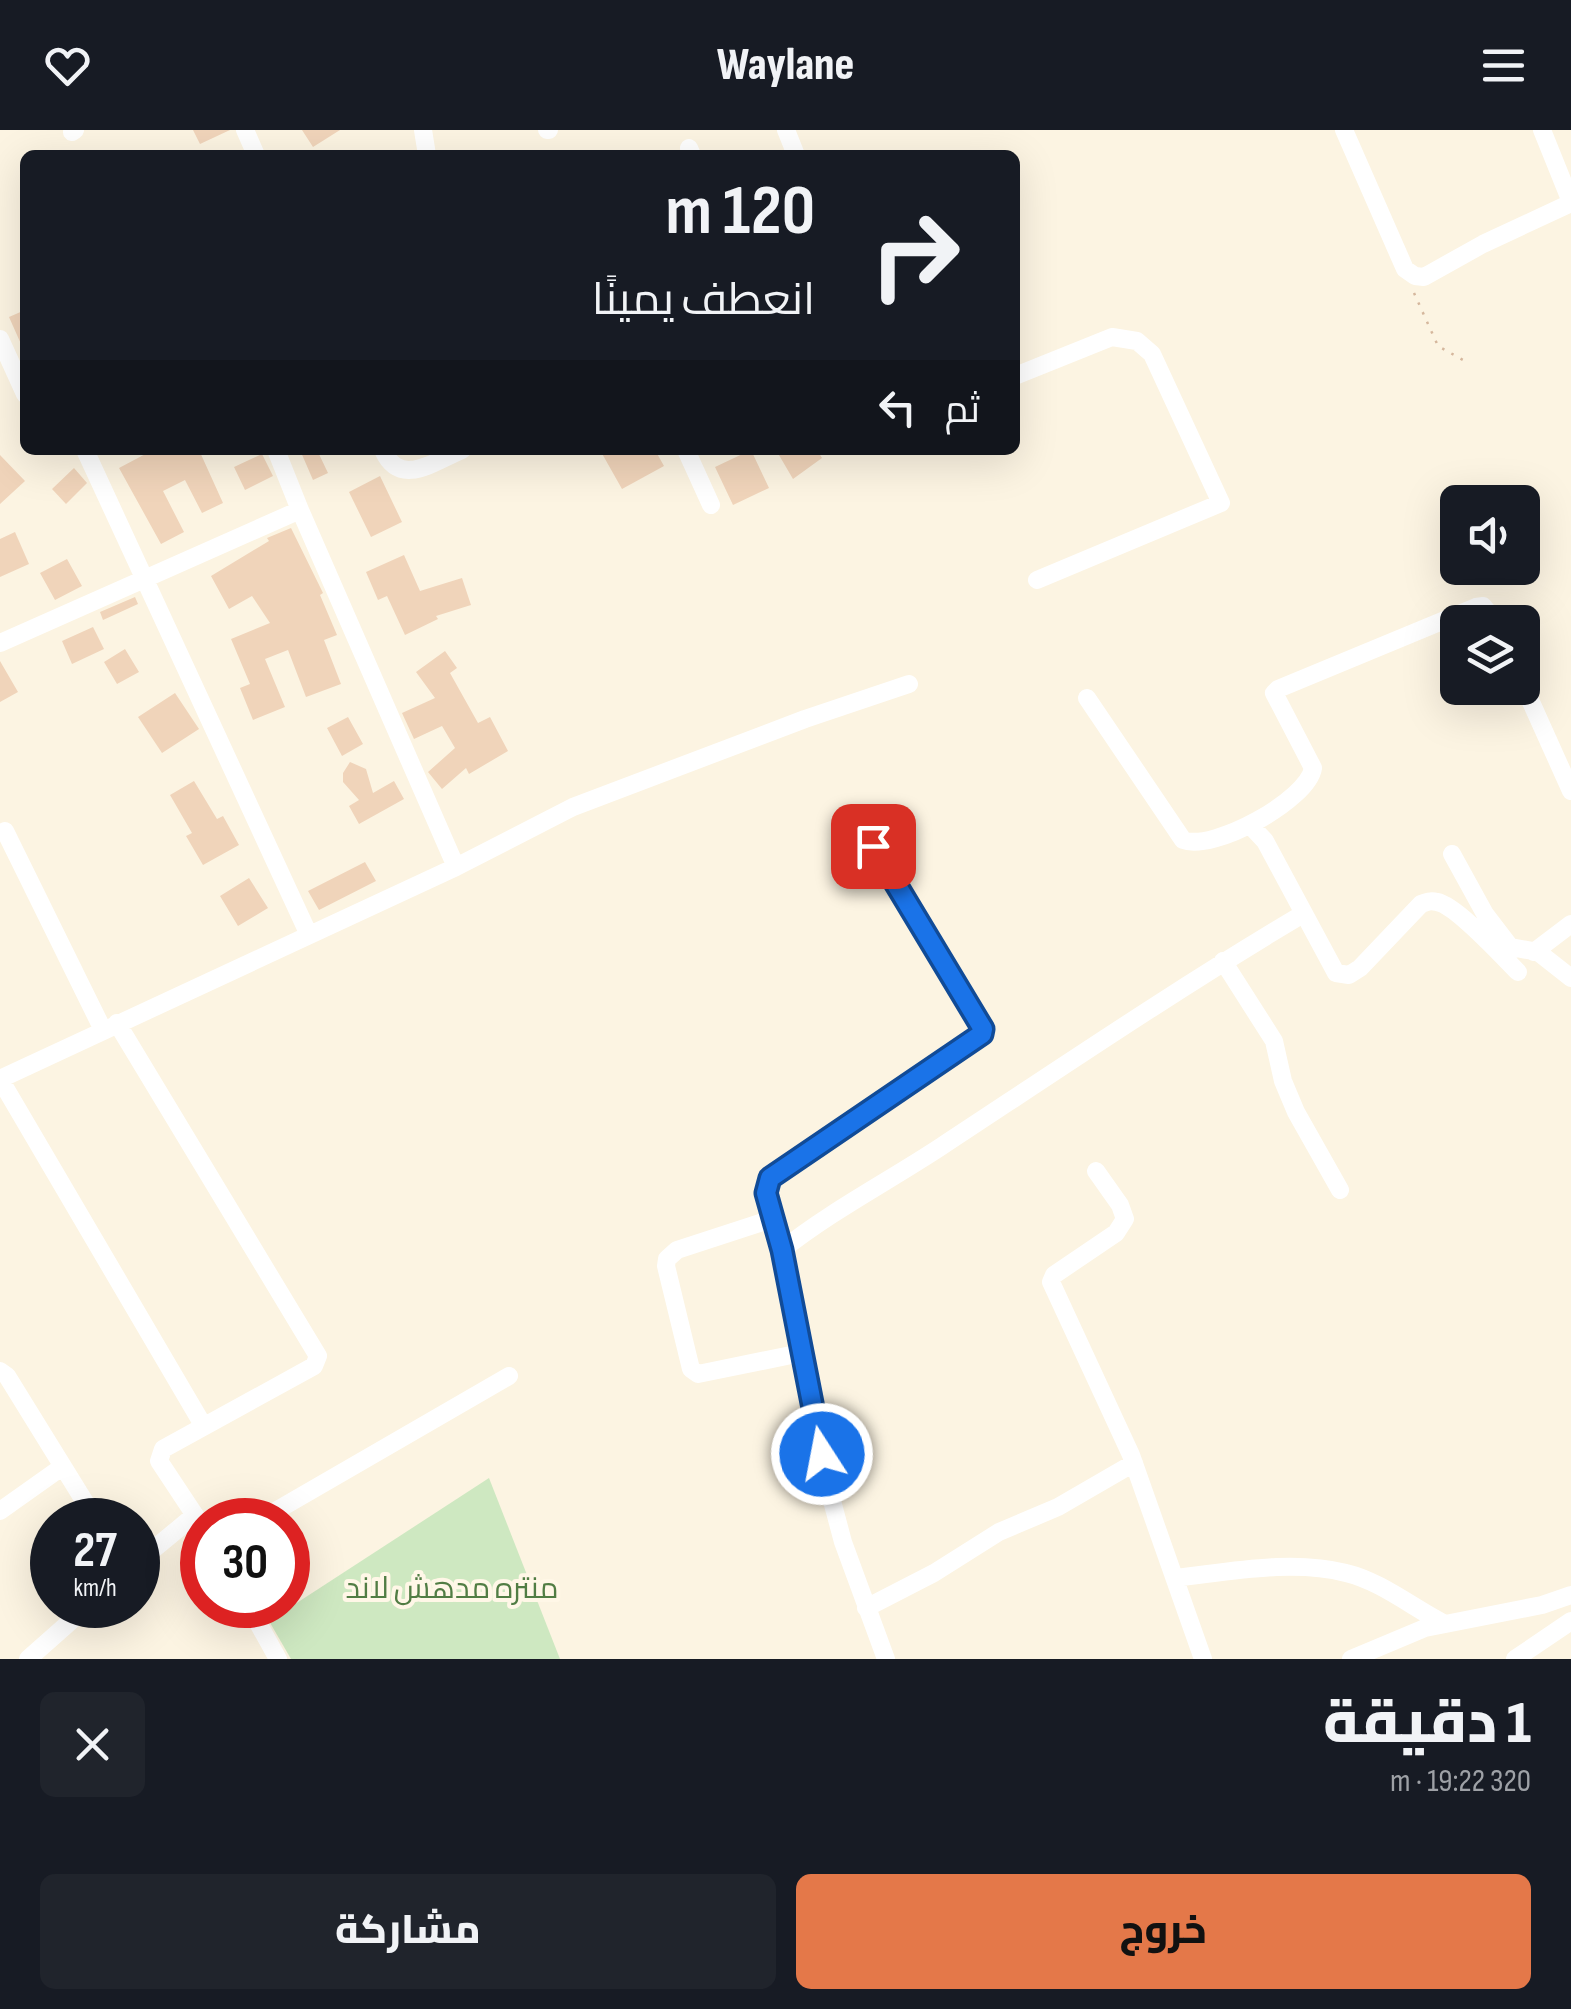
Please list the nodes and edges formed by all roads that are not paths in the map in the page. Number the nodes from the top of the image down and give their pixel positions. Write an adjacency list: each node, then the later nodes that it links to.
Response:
1 (1344, 130): 3 (street)
2 (1542, 130): 3 (street)
3 (1571, 203)
4 (0, 340): 6 (street)
5 (1020, 374): 15 (street)
6 (20, 383)
7 (87, 455): 14 (street)
8 (278, 455): 13 (street)
9 (386, 455): 10 (street)
10 (450, 455)
11 (688, 455): 12 (street)
12 (710, 505)
13 (300, 510): 14 (street); 26 (street)
14 (145, 580): 17 (street); 29 (street)
15 (1037, 580)
16 (1440, 622): 22 (street)
17 (0, 643)
18 (910, 684): 26 (street)
19 (1087, 698): 22 (street)
20 (1532, 705): 21 (street)
21 (1571, 791)
22 (1252, 826): 27 (street)
23 (5, 831): 36 (street)
24 (873, 846): 40 (street)
25 (1452, 854): 31 (street)
26 (456, 868): 29 (street)
27 (1303, 914): 30 (street); 33 (street)
28 (1571, 924): 32 (street)
29 (309, 935): 36 (street)
30 (1490, 944): 31 (street); 34 (street)
31 (1511, 948): 32 (street)
32 (1534, 952): 35 (street)
33 (1223, 962): 39 (street); 41 (street)
34 (1518, 972)
35 (1571, 978)
36 (110, 1026): 37 (street); 45 (street)
37 (0, 1079): 45 (street)
38 (1096, 1170): 46 (street)
39 (1340, 1190)
40 (772, 1218): 41 (street); 42 (street)
41 (782, 1250): 42 (street)
42 (801, 1352): 54 (street)
43 (2, 1370): 47 (street)
44 (509, 1376): 50 (street)
45 (203, 1425): 49 (street)
46 (1134, 1463): 52 (street); 54 (street)
47 (62, 1467): 48 (street); 51 (street)
48 (82, 1498)
49 (184, 1498)
50 (298, 1498)
51 (0, 1512)
52 (1175, 1578): 56 (street); 62 (street)
53 (1571, 1595): 56 (street)
54 (866, 1608): 61 (street)
55 (1571, 1621): 64 (street)
56 (1444, 1623): 63 (street)
57 (62, 1628): 59 (street)
58 (261, 1628): 60 (street)
59 (28, 1659)
60 (278, 1659)
61 (886, 1659)
62 (1202, 1659)
63 (1351, 1659)
64 (1515, 1659)

